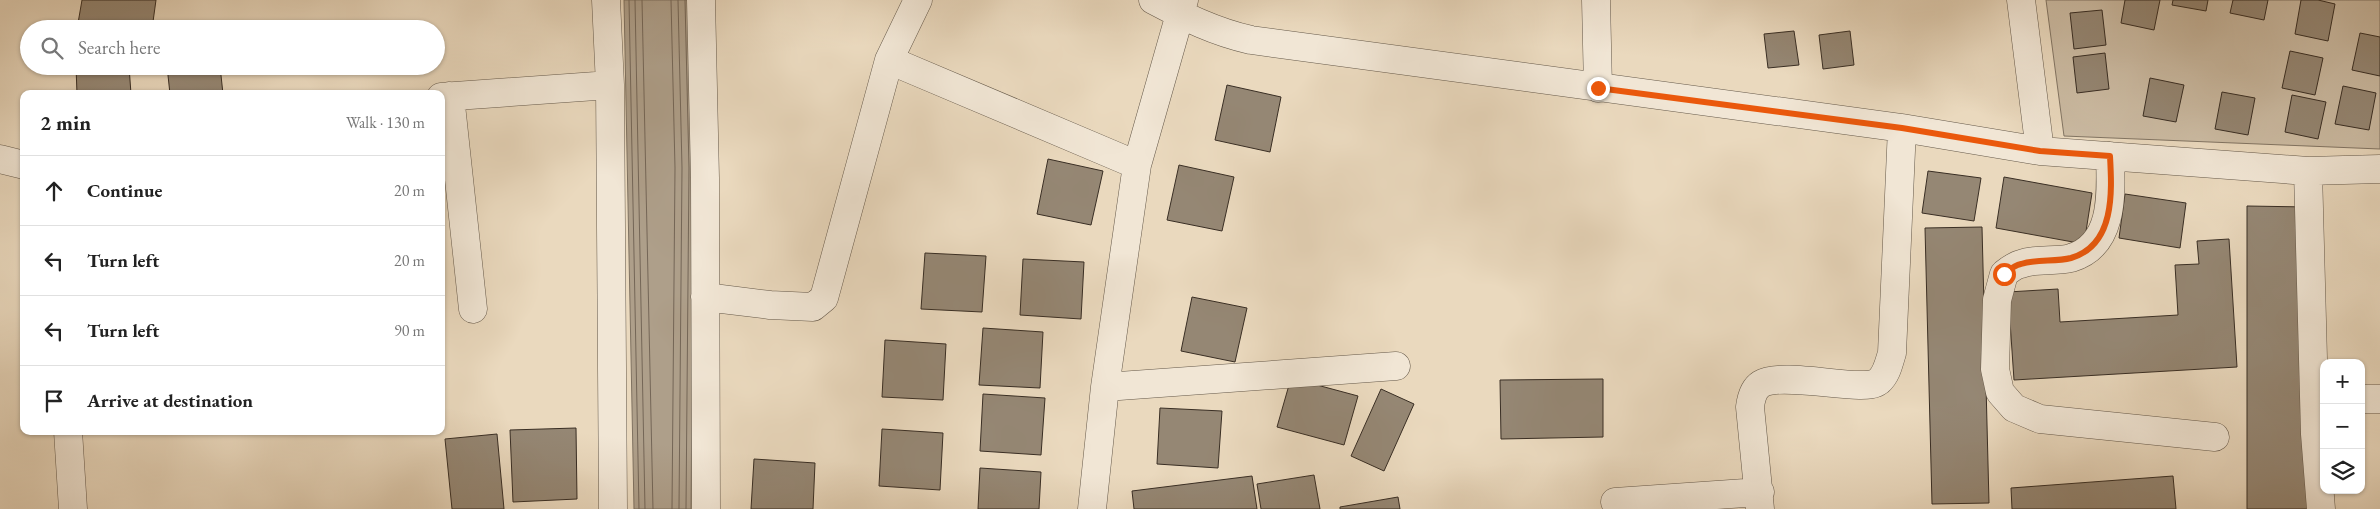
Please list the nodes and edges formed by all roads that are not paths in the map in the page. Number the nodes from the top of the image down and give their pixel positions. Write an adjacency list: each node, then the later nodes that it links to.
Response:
1 (606, 0): 9 (street)
2 (701, 0): 20 (street)
3 (918, 0): 8 (street)
4 (1153, 0): 7 (street)
5 (1596, 0): 10 (street)
6 (2021, 0): 13 (street)
7 (1182, 7): 10 (street); 17 (street)
8 (889, 60): 17 (street); 20 (street)
9 (610, 85): 11 (street); 32 (street)
10 (1598, 88): 12 (street)
11 (446, 97): 21 (street)
12 (1902, 128): 13 (street); 29 (street)
13 (2040, 151): 14 (street)
14 (2110, 156): 19 (street); 28 (street)
15 (0, 159): 16 (street)
16 (20, 164)
17 (1137, 165): 23 (street)
18 (2380, 169): 19 (street)
19 (2308, 170): 24 (street)
20 (705, 297): 33 (street)
21 (473, 309)
22 (1396, 366): 23 (street)
23 (1105, 387): 34 (street)
24 (2319, 398): 35 (street)
25 (2365, 399): 26 (street)
26 (2380, 399)
27 (68, 435): 31 (street)
28 (2216, 437)
29 (1760, 501): 30 (street)
30 (1615, 502)
31 (73, 509)
32 (613, 509)
33 (706, 509)
34 (1092, 509)
35 (2320, 509)

